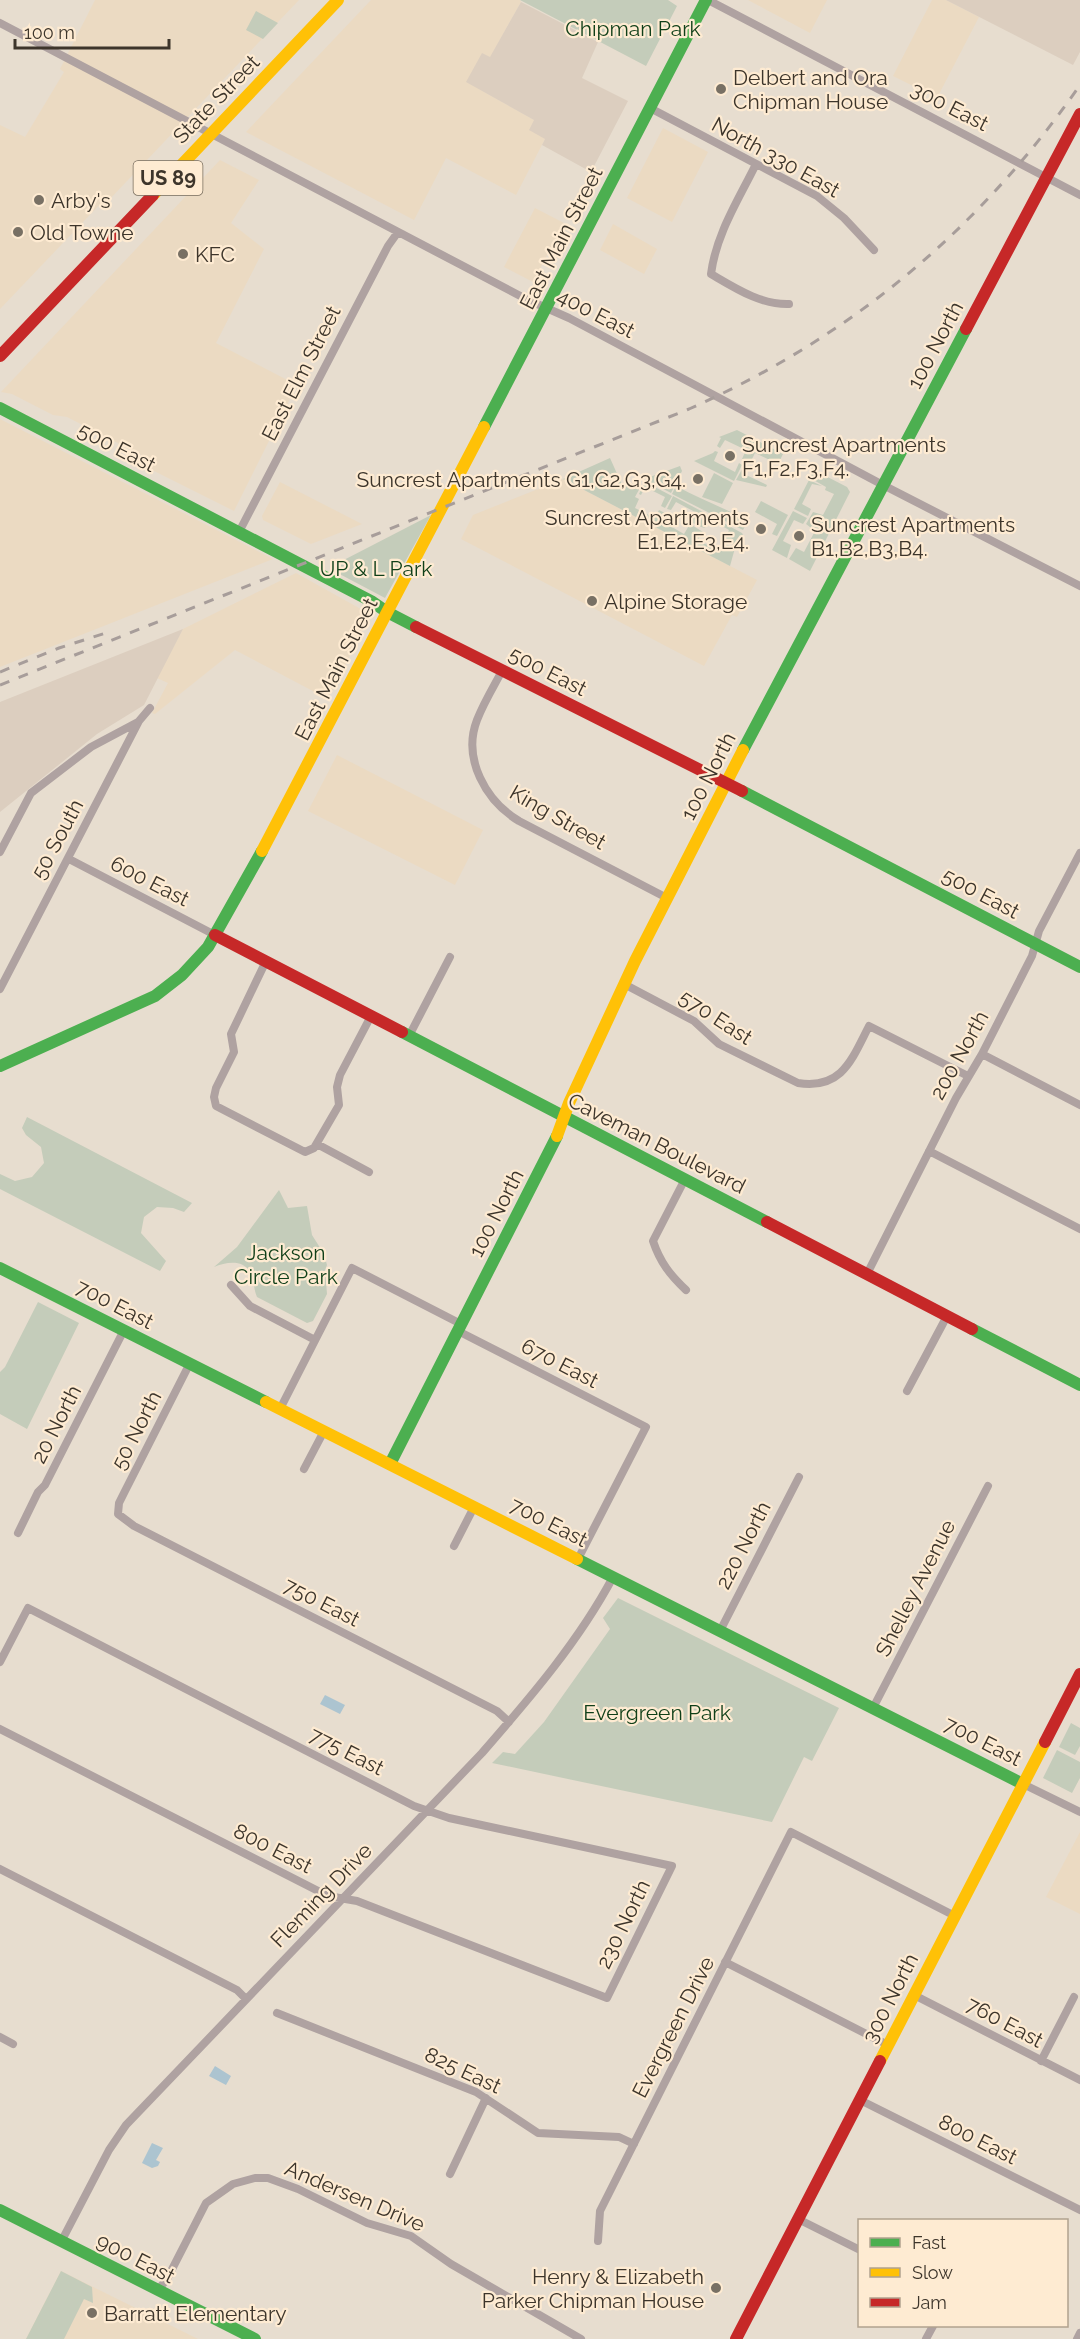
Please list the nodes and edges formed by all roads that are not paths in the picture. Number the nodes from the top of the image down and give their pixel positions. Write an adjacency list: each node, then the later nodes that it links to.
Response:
1 (338, 0): 6 (street, State Street / US 89)
2 (707, 0): 4 (street, East Main Street); 8 (street, 300 East)
3 (0, 23): 6 (street, 400 East)
4 (650, 108): 7 (street, North 330 East); 13 (street, East Main Street)
5 (1080, 114): 8 (street, 100 North)
6 (210, 134): 10 (street, 400 East); 14 (street, State Street / US 89)
7 (756, 164): 11 (street, North 330 East); 12 (street)
8 (1046, 177): 9 (street, 300 East); 16 (street, 100 North)
9 (1080, 195)
10 (398, 232): 13 (street, 400 East); 17 (street, East Elm Street)
11 (874, 250)
12 (789, 304)
13 (546, 308): 16 (street, 400 East); 19 (street, East Main Street)
14 (0, 356)
15 (0, 408): 17 (street, 500 East)
16 (883, 484): 18 (street, 400 East); 23 (street, 100 North)
17 (239, 532): 19 (street, 500 East)
18 (1079, 584)
19 (387, 612): 20 (street, 500 East); 28 (street, East Main Street)
20 (503, 669): 23 (street, 500 East); 27 (street, King Street)
21 (150, 708): 22 (street, 50 South)
22 (139, 722): 24 (street); 26 (street, 50 South)
23 (727, 783): 27 (street, 100 North); 29 (street, 500 East)
24 (0, 852)
25 (1080, 853): 29 (street, 200 North)
26 (69, 859): 28 (street, 600 East); 33 (street, 50 South)
27 (667, 898): 34 (street, 100 North)
28 (215, 935): 31 (street, Caveman Boulevard); 39 (street, East Main Street)
29 (1035, 944): 32 (street, 500 East); 38 (street, 200 North)
30 (450, 957): 37 (street)
31 (266, 962): 36 (street, Caveman Boulevard); 43 (street)
32 (1080, 967)
33 (3, 974): 35 (street, 50 South)
34 (624, 984): 40 (street, 570 East); 42 (street, 100 North)
35 (0, 989)
36 (371, 1016): 37 (street, Caveman Boulevard); 43 (street)
37 (409, 1036): 42 (street, Caveman Boulevard)
38 (982, 1054): 40 (street, 200 North); 41 (street)
39 (1, 1063)
40 (968, 1076): 44 (street, 200 North)
41 (1080, 1105)
42 (564, 1116): 46 (street, Caveman Boulevard); 53 (street, 100 North)
43 (316, 1146): 45 (street)
44 (929, 1151): 47 (street); 49 (street, 200 North)
45 (369, 1172)
46 (684, 1179): 49 (street, Caveman Boulevard); 51 (street)
47 (1080, 1229)
48 (0, 1268): 54 (street, 700 East)
49 (867, 1274): 52 (street, Caveman Boulevard)
50 (231, 1285): 55 (street)
51 (686, 1290)
52 (947, 1316): 57 (street, Caveman Boulevard); 58 (street)
53 (459, 1327): 55 (street, 670 East); 61 (street, 100 North); 69 (street, 670 East)
54 (124, 1330): 56 (street, 700 East); 67 (street, 20 North)
55 (315, 1340): 59 (street)
56 (190, 1363): 59 (street, 700 East); 66 (street, 50 North)
57 (1080, 1385)
58 (908, 1391)
59 (280, 1409): 60 (street, 700 East)
60 (324, 1431): 61 (street, 700 East); 62 (street)
61 (390, 1464): 65 (street, 700 East)
62 (304, 1469)
63 (799, 1477): 71 (street, 220 North)
64 (988, 1486): 74 (street, Shelley Avenue)
65 (474, 1507): 68 (street); 69 (street, 700 East)
66 (118, 1514): 75 (street, 750 East)
67 (18, 1533)
68 (454, 1546)
69 (578, 1559): 70 (street, 700 East)
70 (613, 1577): 71 (street, 700 East); 75 (street, Fleming Drive)
71 (720, 1630): 74 (street, 700 East)
72 (0, 1662): 78 (street, 775 East)
73 (1080, 1674): 77 (street, 300 North)
74 (873, 1708): 77 (street, 700 East)
75 (509, 1722): 78 (street, Fleming Drive)
76 (0, 1729): 82 (street, 800 East)
77 (1023, 1784): 79 (street, 700 East); 83 (street, 300 North)
78 (427, 1810): 80 (street, 775 East); 82 (street, Fleming Drive)
79 (1080, 1812)
80 (672, 1866): 87 (street, 230 North)
81 (0, 1869): 88 (street)
82 (342, 1898): 87 (street, 800 East); 88 (street, Fleming Drive)
83 (955, 1916): 84 (street, Evergreen Drive); 85 (street, 300 North)
84 (725, 1962): 92 (street); 97 (street, Evergreen Drive)
85 (914, 1995): 92 (street, 300 North); 93 (street, 760 East)
86 (1074, 1997): 93 (street)
87 (607, 1998)
88 (246, 1999): 103 (street, Fleming Drive)
89 (277, 2013): 95 (street, 825 East)
90 (0, 2037): 91 (street)
91 (13, 2044)
92 (888, 2045): 96 (street, 300 North)
93 (1041, 2061): 94 (street, 760 East)
94 (1080, 2080)
95 (486, 2098): 97 (street, 825 East); 98 (street)
96 (860, 2100): 100 (street, 800 East); 101 (street, 300 North)
97 (634, 2144): 102 (street, Evergreen Drive)
98 (450, 2174)
99 (0, 2210): 103 (street, 900 East)
100 (1080, 2210)
101 (798, 2219): 104 (street); 109 (street, 300 North)
102 (598, 2241)
103 (61, 2242): 105 (street, 900 East)
104 (858, 2249)
105 (158, 2291): 107 (street, 900 East); 108 (street, Andersen Drive)
106 (1080, 2333): 110 (street)
107 (255, 2339)
108 (581, 2339)
109 (736, 2339)
110 (1077, 2339)

